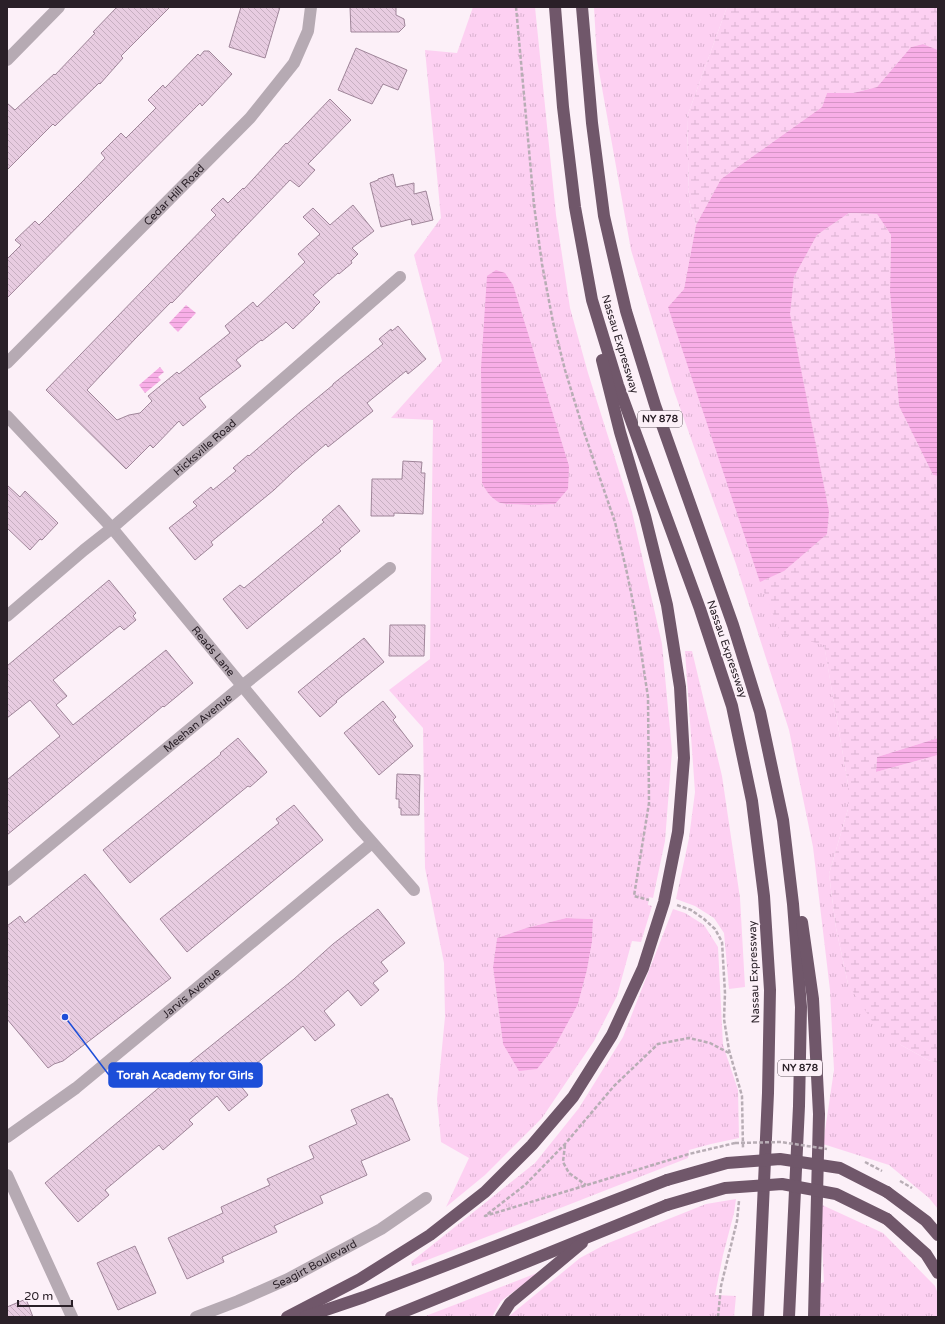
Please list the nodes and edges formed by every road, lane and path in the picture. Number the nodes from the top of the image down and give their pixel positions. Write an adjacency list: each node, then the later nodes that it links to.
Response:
1 (59, 7): 7 (street)
2 (311, 7): 11 (street, Cedar Hill Road)
3 (516, 7): 21 (path)
4 (555, 7): 10 (highway, Nassau Expressway / NY 878)
5 (582, 7): 8 (highway, Nassau Expressway / NY 878)
6 (589, 7): 8 (highway)
7 (7, 60)
8 (590, 101): 17 (highway, Nassau Expressway / NY 878)
9 (400, 277): 13 (street, Hicksville Road)
10 (592, 300): 37 (highway); 42 (highway, Nassau Expressway / NY 878)
11 (7, 363)
12 (7, 416): 13 (street, Reads Lane)
13 (112, 528): 15 (street, Hicksville Road); 16 (street, Reads Lane)
14 (390, 568): 16 (street, Meehan Avenue)
15 (7, 616)
16 (242, 686): 18 (street, Reads Lane); 19 (street, Meehan Avenue)
17 (783, 820): 43 (highway, Nassau Expressway / NY 878); 44 (highway)
18 (372, 843): 20 (street, Reads Lane); 24 (street, Jarvis Avenue)
19 (7, 880)
20 (414, 890)
21 (652, 900)
22 (674, 904): 23 (path)
23 (730, 1053): 26 (path); 27 (path)
24 (7, 1137)
25 (735, 1143): 29 (path)
26 (565, 1144): 29 (path); 29 (path)
27 (743, 1150)
28 (7, 1175): 35 (street)
29 (587, 1185)
30 (426, 1198): 36 (street, Seagirt Boulevard)
31 (739, 1200): 41 (path)
32 (592, 1235): 34 (highway, bridge); 39 (highway); 40 (highway)
33 (938, 1235): 38 (highway, bridge)
34 (938, 1273)
35 (72, 1317)
36 (196, 1317)
37 (287, 1317)
38 (305, 1317)
39 (391, 1317)
40 (501, 1317)
41 (718, 1317)
42 (758, 1317)
43 (789, 1317)
44 (814, 1317)

